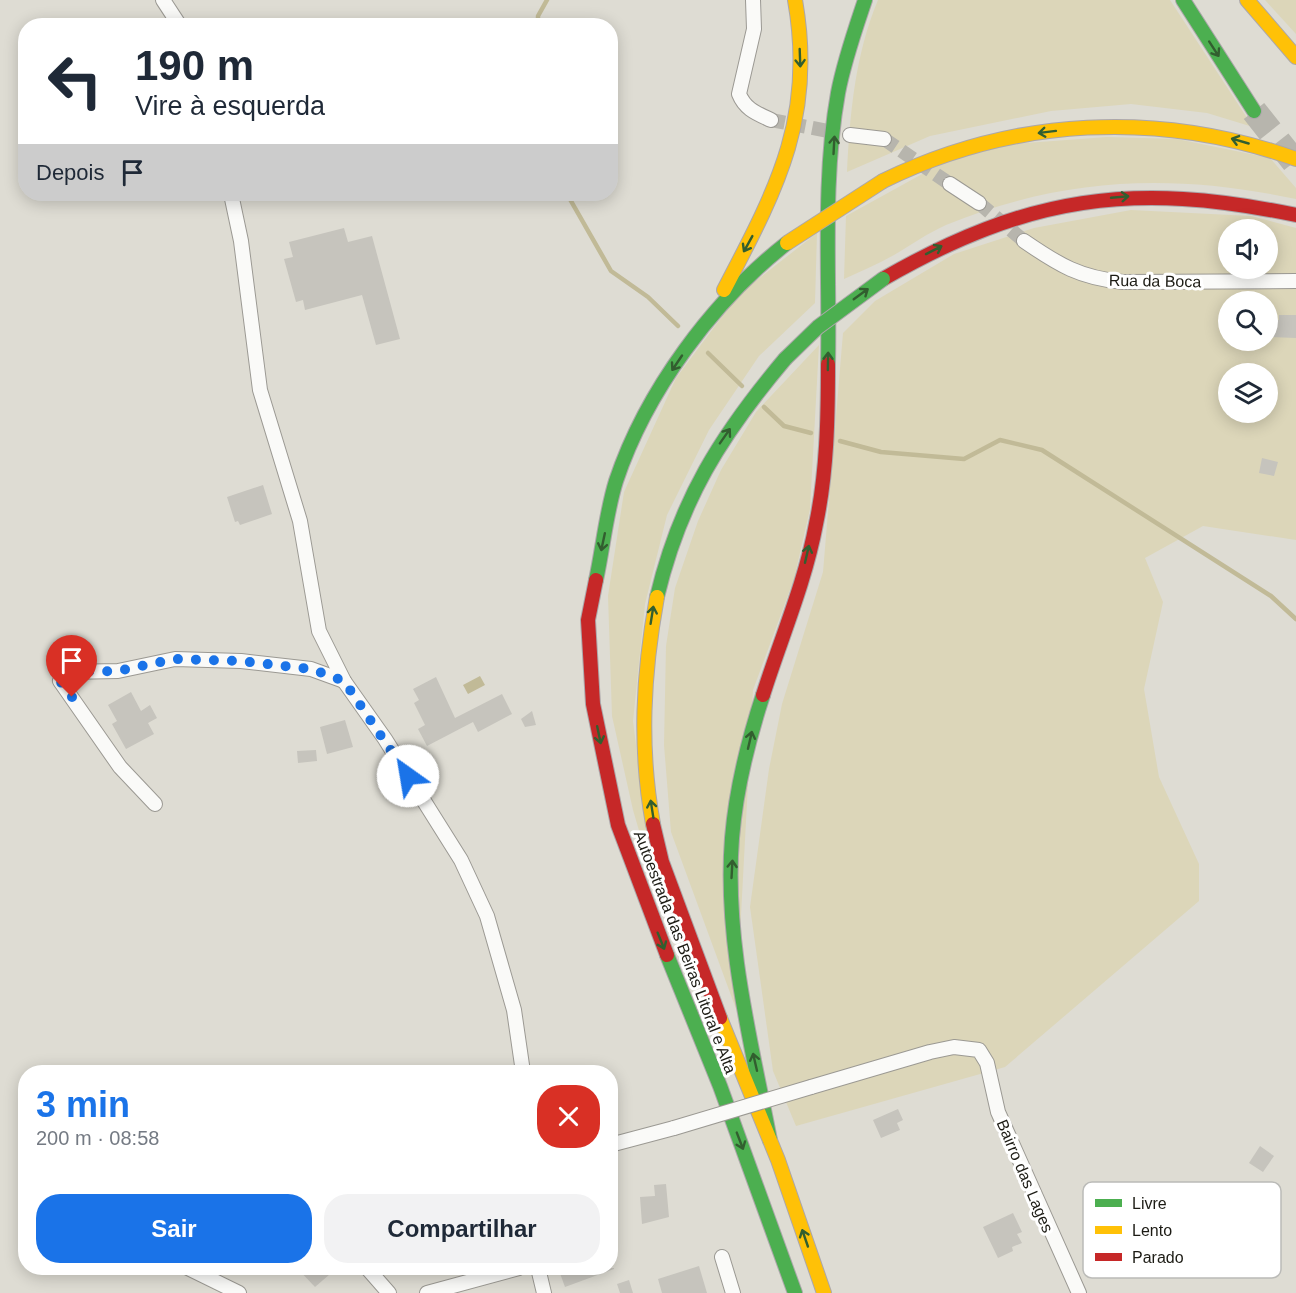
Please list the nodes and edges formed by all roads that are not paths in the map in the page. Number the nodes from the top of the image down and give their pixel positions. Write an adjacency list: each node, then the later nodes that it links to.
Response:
1 (163, 0): 7 (street)
2 (753, 0): 10 (street)
3 (795, 0): 20 (highway, one-way to 20)
4 (865, 0): 24 (highway, one-way to 4)
5 (1183, 0): 9 (highway, one-way to 9)
6 (1247, 0): 8 (highway)
7 (175, 18)
8 (1296, 57)
9 (1254, 111)
10 (771, 120)
11 (850, 135): 12 (street)
12 (884, 139)
13 (1296, 159): 20 (highway, Autoestrada das Beiras Litoral e Alta, one-way to 20, bridge)
14 (950, 184): 16 (street)
15 (232, 201): 21 (street)
16 (979, 202)
17 (1296, 215): 24 (highway, Autoestrada das Beiras Litoral e Alta, one-way to 17, bridge)
18 (1024, 241): 19 (street, Rua da Boca)
19 (1296, 281)
20 (711, 315): 36 (highway, Autoestrada das Beiras Litoral e Alta, one-way to 36)
21 (344, 681): 22 (street); 23 (street)
22 (155, 804)
23 (522, 1065)
24 (770, 1140): 37 (highway, Autoestrada das Beiras Litoral e Alta, one-way to 24)
25 (618, 1144): 38 (street, Bairro das Lages, bridge)
26 (722, 1257): 35 (street)
27 (202, 1275): 31 (street)
28 (373, 1275): 32 (street)
29 (493, 1275): 33 (street)
30 (540, 1275): 34 (street)
31 (239, 1293)
32 (389, 1293)
33 (427, 1293)
34 (544, 1293)
35 (733, 1293)
36 (795, 1293)
37 (824, 1293)
38 (1079, 1293)

